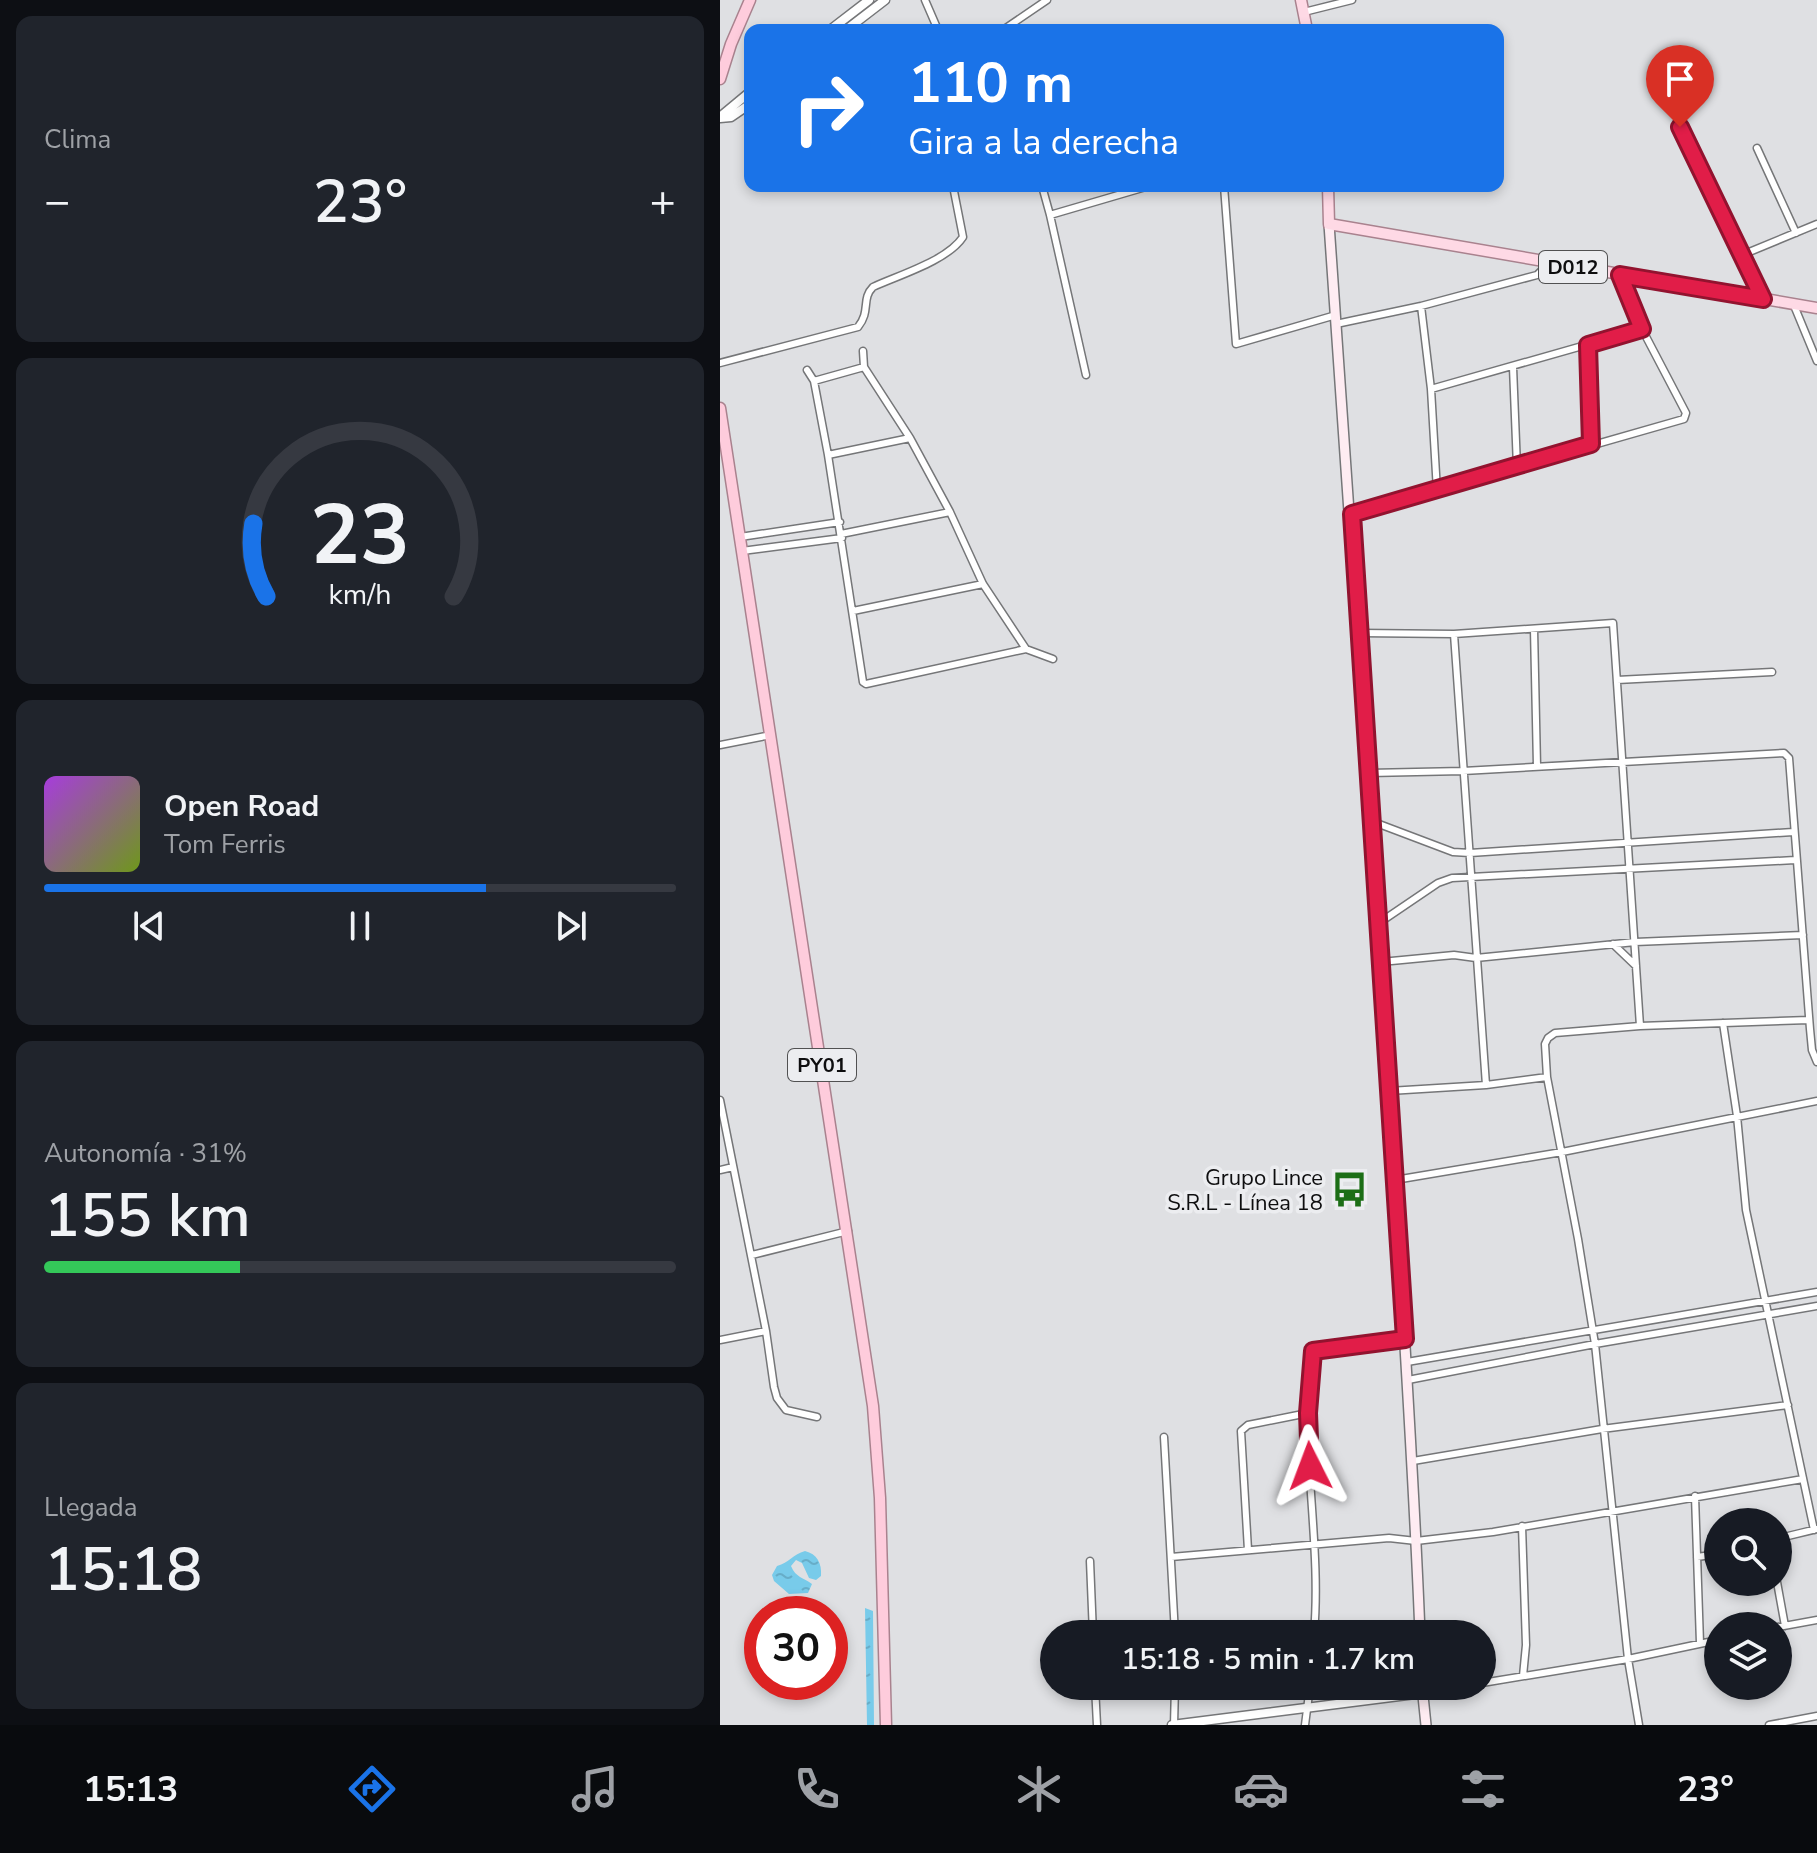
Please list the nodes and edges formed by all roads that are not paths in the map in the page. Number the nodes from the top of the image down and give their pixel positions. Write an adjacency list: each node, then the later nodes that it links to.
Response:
1 (750, 0): 14 (highway)
2 (869, 0): 9 (street)
3 (885, 0): 10 (street)
4 (925, 0): 11 (street)
5 (1047, 0): 12 (street)
6 (1301, 0): 8 (main road)
7 (1352, 0): 8 (street)
8 (1304, 12): 13 (main road)
9 (838, 24)
10 (854, 24)
11 (935, 24)
12 (1012, 24)
13 (1306, 24)
14 (720, 79)
15 (744, 99): 17 (street)
16 (744, 106): 17 (street)
17 (734, 110): 18 (street)
18 (720, 117)
19 (1680, 127): 30 (street)
20 (1757, 148): 29 (street)
21 (954, 192): 42 (street)
22 (1044, 192): 26 (street)
23 (1129, 192): 26 (street)
24 (1224, 192): 37 (street)
25 (1328, 192): 27 (main road)
26 (1050, 215): 46 (street)
27 (1329, 224): 31 (main road, D012); 37 (main road)
28 (1817, 224): 29 (street)
29 (1796, 233): 30 (street)
30 (1742, 255): 33 (street)
31 (1549, 262): 32 (main road, D012); 35 (street)
32 (1620, 275): 33 (main road, D012); 38 (street)
33 (1763, 299): 34 (main road, D012)
34 (1793, 303): 36 (main road, D012); 41 (street)
35 (1421, 306): 37 (street); 48 (street)
36 (1817, 308)
37 (1336, 320): 56 (main road)
38 (1642, 329): 39 (street); 51 (street)
39 (1588, 345): 44 (street); 51 (street)
40 (863, 351): 43 (street)
41 (1817, 361)
42 (720, 363)
43 (864, 367): 47 (street); 50 (street)
44 (1513, 367): 48 (street); 53 (street)
45 (807, 370): 47 (street)
46 (1086, 375)
47 (814, 381): 52 (street)
48 (1431, 389): 54 (street)
49 (720, 408): 59 (highway, PY01)
50 (910, 438): 52 (street); 55 (street)
51 (1591, 444): 53 (street)
52 (828, 455): 57 (street)
53 (1517, 467): 54 (street)
54 (1437, 491): 56 (street)
55 (950, 512): 58 (street); 61 (street)
56 (1352, 514): 64 (main road)
57 (840, 522): 58 (street); 59 (street)
58 (841, 536): 60 (street); 62 (street)
59 (740, 537): 60 (highway, PY01)
60 (742, 551): 70 (highway, PY01)
61 (983, 584): 62 (street); 66 (street)
62 (853, 611): 66 (street)
63 (1534, 629): 65 (street); 69 (street); 73 (street)
64 (1360, 633): 65 (street); 75 (main road)
65 (1454, 634): 74 (street)
66 (1026, 649): 67 (street)
67 (1053, 659)
68 (1772, 672): 69 (street)
69 (1617, 680): 72 (street)
70 (771, 735): 71 (street); 104 (highway, PY01)
71 (720, 745)
72 (1622, 761): 73 (street); 77 (street); 78 (street)
73 (1537, 766): 74 (street)
74 (1463, 771): 75 (street); 79 (street)
75 (1369, 773): 76 (main road)
76 (1371, 821): 79 (street); 83 (main road)
77 (1793, 832): 78 (street); 80 (street)
78 (1627, 841): 79 (street); 81 (street)
79 (1470, 853): 82 (street)
80 (1795, 860): 81 (street); 84 (street)
81 (1629, 868): 82 (street); 85 (street)
82 (1472, 876): 83 (street); 87 (street)
83 (1379, 923): 88 (main road)
84 (1803, 935): 85 (street); 90 (street)
85 (1635, 942): 86 (street); 89 (street)
86 (1613, 944): 87 (street); 89 (street)
87 (1476, 958): 88 (street); 95 (street)
88 (1381, 962): 96 (main road)
89 (1636, 966): 92 (street)
90 (1809, 1020): 91 (street); 93 (street)
91 (1723, 1023): 92 (street); 99 (street)
92 (1640, 1026): 94 (street)
93 (1817, 1062)
94 (1547, 1077): 95 (street); 100 (street)
95 (1486, 1085): 96 (street)
96 (1389, 1091): 103 (main road)
97 (720, 1100): 101 (street)
98 (1817, 1101): 99 (street)
99 (1737, 1116): 100 (street); 107 (street)
100 (1562, 1152): 103 (street); 111 (street)
101 (733, 1167): 102 (street); 105 (street)
102 (720, 1170)
103 (1395, 1180): 112 (main road)
104 (848, 1231): 105 (street); 156 (highway, PY01)
105 (752, 1255): 110 (street)
106 (1817, 1292): 107 (street)
107 (1764, 1302): 109 (street); 111 (street)
108 (1817, 1306): 109 (street)
109 (1768, 1314): 114 (street); 119 (street)
110 (766, 1331): 113 (street); 121 (street)
111 (1592, 1332): 114 (street); 115 (street)
112 (1405, 1339): 116 (main road); 120 (street)
113 (720, 1340)
114 (1595, 1344): 117 (street); 122 (street)
115 (1432, 1357): 116 (street); 117 (street)
116 (1407, 1362): 118 (main road)
117 (1435, 1375): 118 (street)
118 (1408, 1380): 124 (main road)
119 (1788, 1405): 122 (street); 125 (street)
120 (1308, 1413): 132 (street); 133 (street)
121 (817, 1417)
122 (1602, 1429): 124 (street); 127 (street)
123 (1164, 1437): 135 (street)
124 (1413, 1461): 131 (main road)
125 (1803, 1479): 126 (street); 129 (street)
126 (1695, 1496): 127 (street); 136 (street)
127 (1613, 1509): 128 (street); 146 (street)
128 (1522, 1526): 131 (street); 147 (street)
129 (1816, 1530): 130 (street)
130 (1792, 1535)
131 (1416, 1541): 132 (street); 141 (main road)
132 (1314, 1544): 133 (street); 140 (street)
133 (1248, 1550): 135 (street)
134 (1704, 1556): 136 (street)
135 (1171, 1557): 139 (street)
136 (1697, 1557): 145 (street)
137 (1090, 1561): 138 (street)
138 (1092, 1620)
139 (1174, 1620)
140 (1314, 1620)
141 (1419, 1620)
142 (1817, 1620): 143 (street)
143 (1792, 1624)
144 (1704, 1642): 145 (street)
145 (1700, 1643): 146 (street)
146 (1628, 1659): 147 (street); 161 (street)
147 (1523, 1676): 148 (street)
148 (1496, 1681)
149 (1096, 1700): 157 (street)
150 (1174, 1700): 158 (street)
151 (1309, 1700): 154 (street)
152 (1362, 1700): 154 (street)
153 (1424, 1700): 160 (main road)
154 (1308, 1709): 158 (street); 159 (street)
155 (1817, 1716): 162 (street)
156 (886, 1725)
157 (1097, 1725)
158 (1173, 1725)
159 (1305, 1725)
160 (1426, 1725)
161 (1639, 1725)
162 (1769, 1725)

